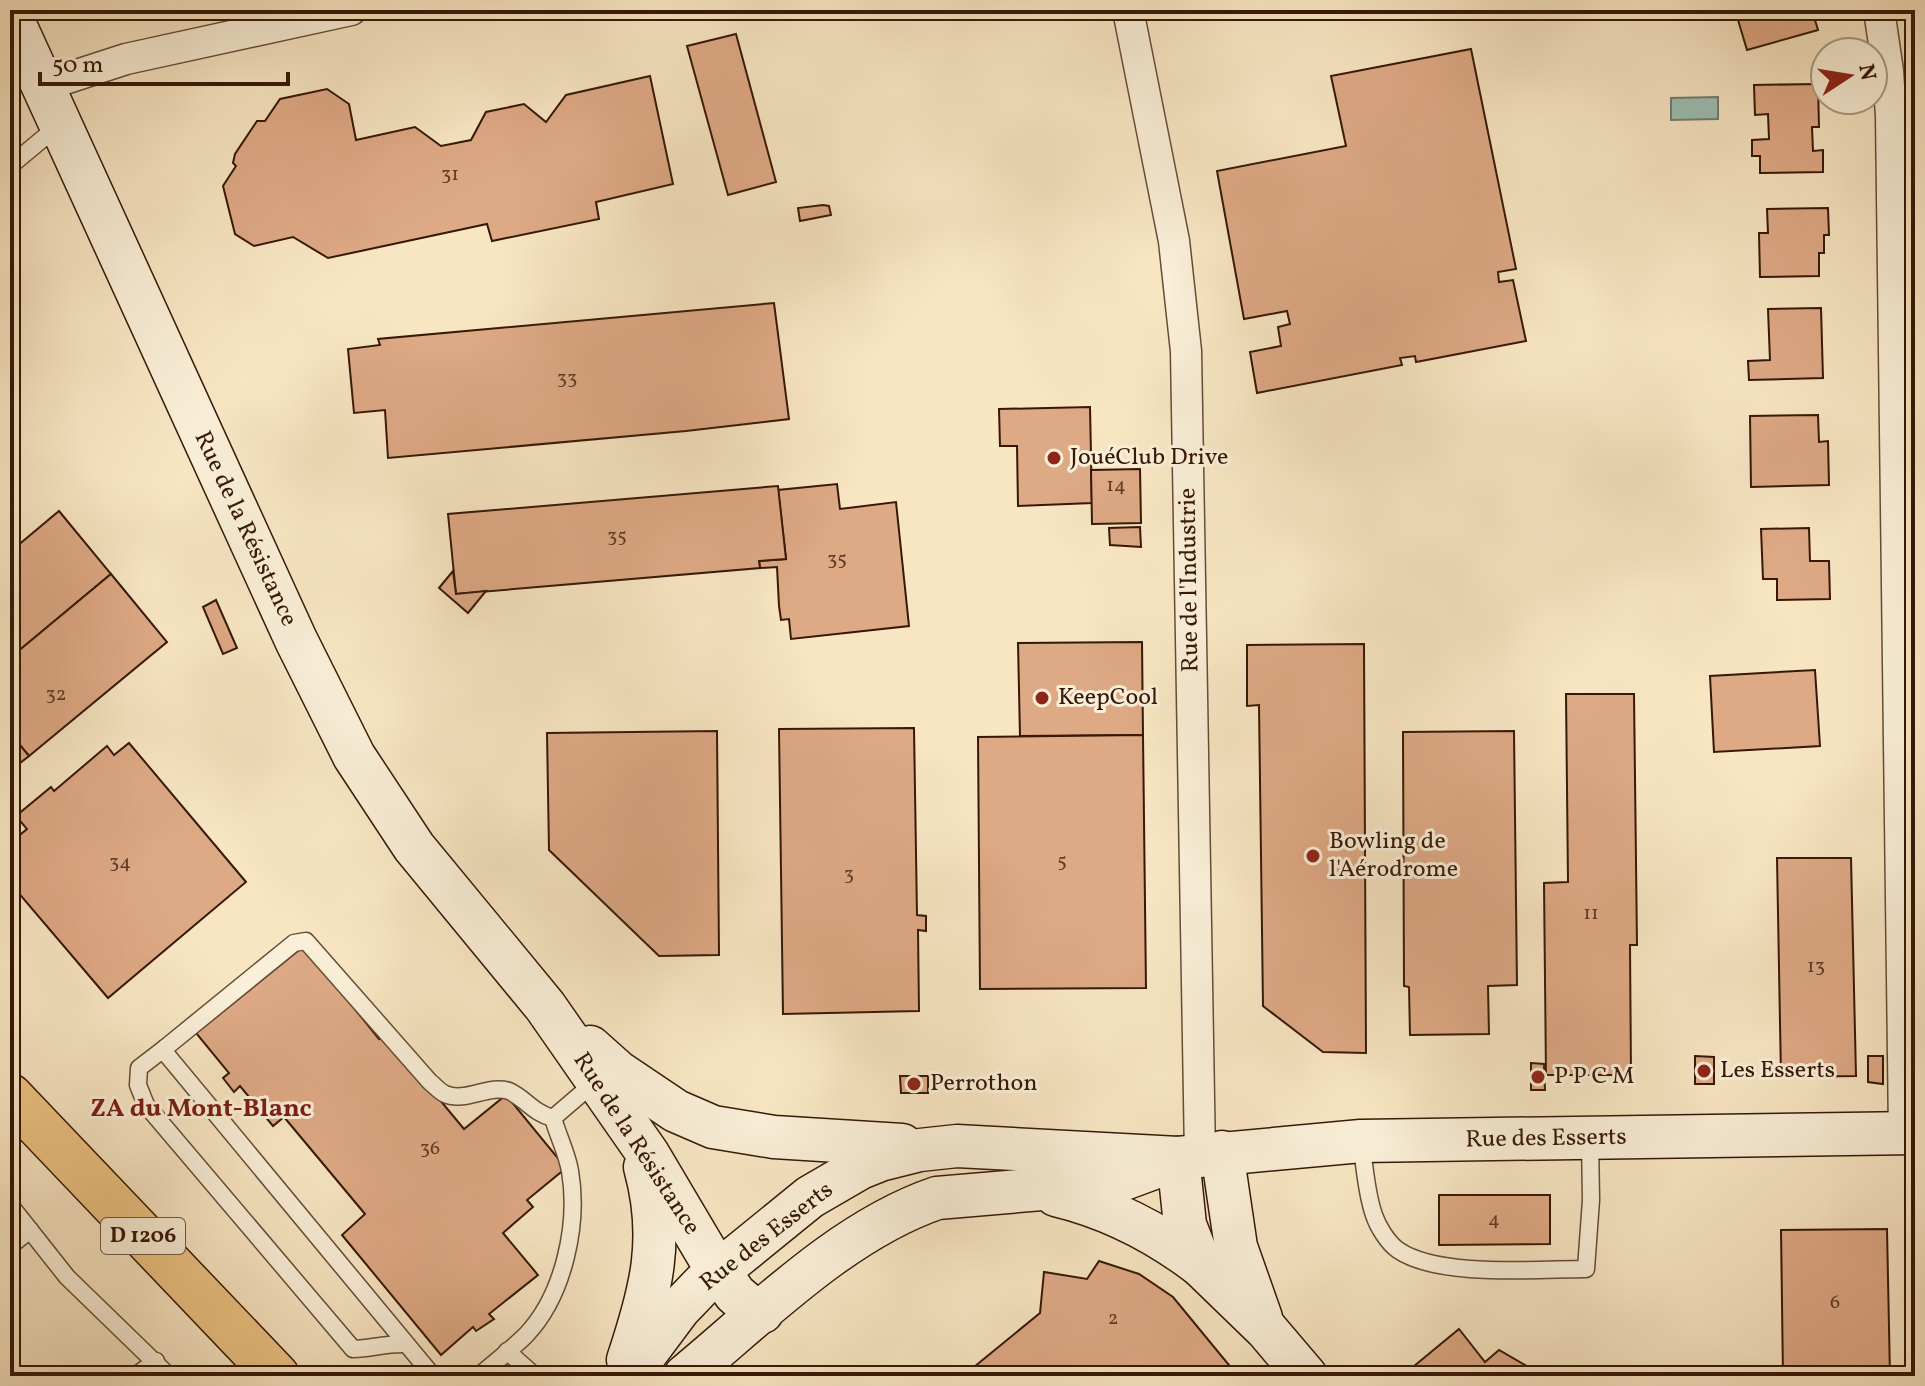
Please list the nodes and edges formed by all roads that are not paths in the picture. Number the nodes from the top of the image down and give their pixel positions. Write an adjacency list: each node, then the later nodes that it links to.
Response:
1 (351, 10): 5 (street)
2 (1128, 10): 21 (street, Rue de l'Industrie)
3 (1879, 10): 8 (street)
4 (10, 14): 5 (street, Rue de la Résistance)
5 (43, 86): 6 (street, Rue de la Résistance)
6 (60, 124): 7 (lane); 10 (street, Rue de la Résistance)
7 (10, 166)
8 (1904, 355): 9 (street)
9 (1906, 656): 15 (street)
10 (545, 1006): 12 (street, Rue de la Résistance); 17 (street, Rue de la Résistance)
11 (165, 1048): 14 (lane); 32 (lane); 32 (lane)
12 (597, 1081): 14 (lane); 16 (street, Rue de la Résistance)
13 (10, 1096): 37 (main road, D 1206)
14 (553, 1118): 33 (lane)
15 (1909, 1133): 18 (street, Rue des Esserts)
16 (635, 1135): 29 (street, Rue de la Résistance); 41 (street)
17 (769, 1137): 20 (street, Rue de la Résistance); 23 (street)
18 (1590, 1138): 19 (street, Rue des Esserts); 19 (lane)
19 (1361, 1141): 21 (street, Rue des Esserts)
20 (957, 1146): 21 (street, Rue des Esserts); 23 (street, Rue des Esserts)
21 (1200, 1155): 22 (street, Rue des Esserts); 28 (street); 31 (street)
22 (1032, 1189): 27 (street, Rue des Esserts); 28 (street)
23 (810, 1197): 27 (street); 29 (street, Rue des Esserts)
24 (10, 1205): 25 (lane)
25 (30, 1230): 26 (lane); 34 (lane)
26 (10, 1246)
27 (823, 1261): 30 (street, Rue des Esserts)
28 (1201, 1266): 31 (street)
29 (718, 1270): 30 (street, Rue de la Résistance); 42 (street, Rue des Esserts)
30 (762, 1312): 43 (street, Rue des Esserts)
31 (1266, 1329): 44 (street)
32 (405, 1344): 38 (lane)
33 (507, 1351): 39 (lane); 40 (lane)
34 (156, 1361): 35 (lane); 36 (lane)
35 (135, 1376)
36 (169, 1376)
37 (277, 1376)
38 (433, 1376)
39 (479, 1376)
40 (535, 1376)
41 (623, 1376)
42 (629, 1376)
43 (685, 1376)
44 (1306, 1376)

